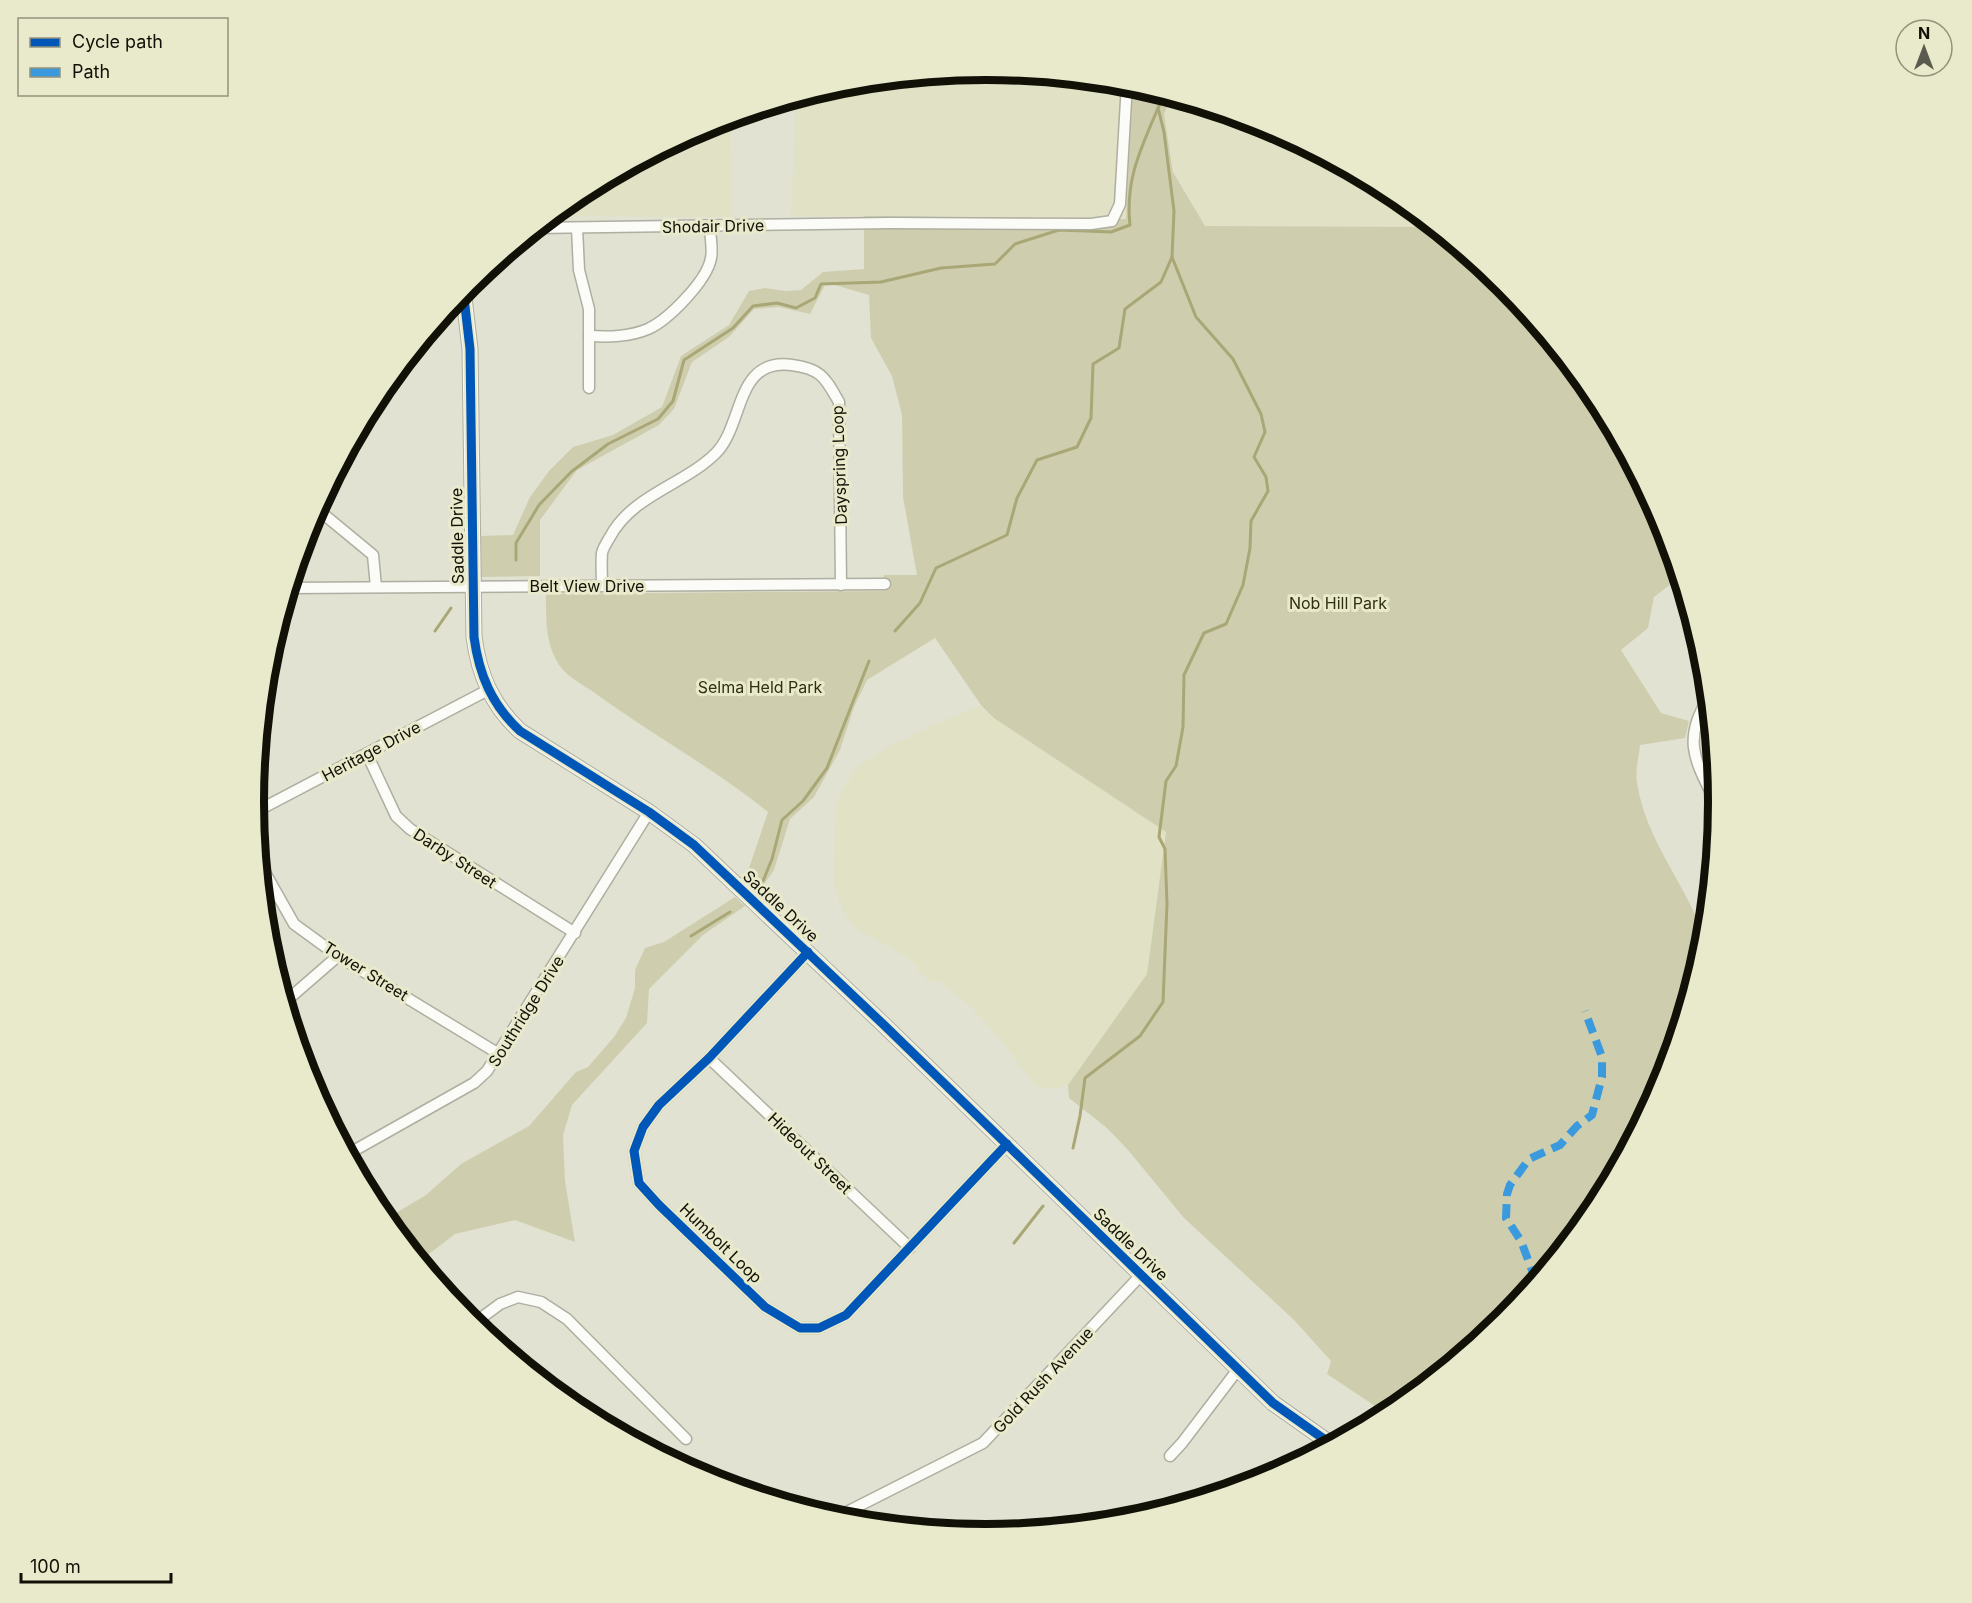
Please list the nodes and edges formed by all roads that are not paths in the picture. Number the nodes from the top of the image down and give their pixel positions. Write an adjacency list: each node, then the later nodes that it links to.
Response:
1 (1126, 93): 2 (street, Shodair Drive)
2 (710, 226): 4 (street, Shodair Drive); 6 (street)
3 (547, 228): 4 (street, Shodair Drive)
4 (577, 228): 6 (street)
5 (465, 302): 11 (street, Saddle Drive)
6 (589, 336): 7 (street)
7 (589, 388)
8 (324, 514): 13 (street)
9 (885, 584): 10 (street, Belt View Drive)
10 (841, 585): 12 (street, Belt View Drive); 12 (street, Dayspring Loop)
11 (472, 586): 12 (street, Belt View Drive); 13 (street, Belt View Drive); 15 (street, Saddle Drive)
12 (602, 586)
13 (376, 587): 14 (street, Belt View Drive)
14 (297, 588)
15 (488, 690): 17 (street, Heritage Drive); 20 (street, Saddle Drive)
16 (1702, 711): 18 (street)
17 (367, 754): 19 (street, Heritage Drive); 22 (street, Darby Street)
18 (1707, 784)
19 (264, 807)
20 (649, 812): 22 (street, Southridge Drive); 23 (street, Saddle Drive)
21 (268, 877): 24 (street, Tower Street)
22 (575, 933): 26 (street, Southridge Drive)
23 (808, 952): 27 (street, Humbolt Loop); 28 (street, Saddle Drive)
24 (338, 956): 25 (street); 26 (street, Tower Street)
25 (291, 996)
26 (499, 1054): 29 (street, Southridge Drive)
27 (709, 1058): 30 (street, Hideout Street); 30 (street, Humbolt Loop)
28 (1007, 1144): 30 (street, Humbolt Loop); 31 (street, Saddle Drive)
29 (354, 1150)
30 (910, 1248)
31 (1142, 1274): 33 (street, Saddle Drive); 37 (street, Gold Rush Avenue)
32 (481, 1318): 34 (street)
33 (1239, 1368): 35 (street, Saddle Drive); 36 (street)
34 (686, 1439)
35 (1324, 1439)
36 (1170, 1456)
37 (850, 1511)

